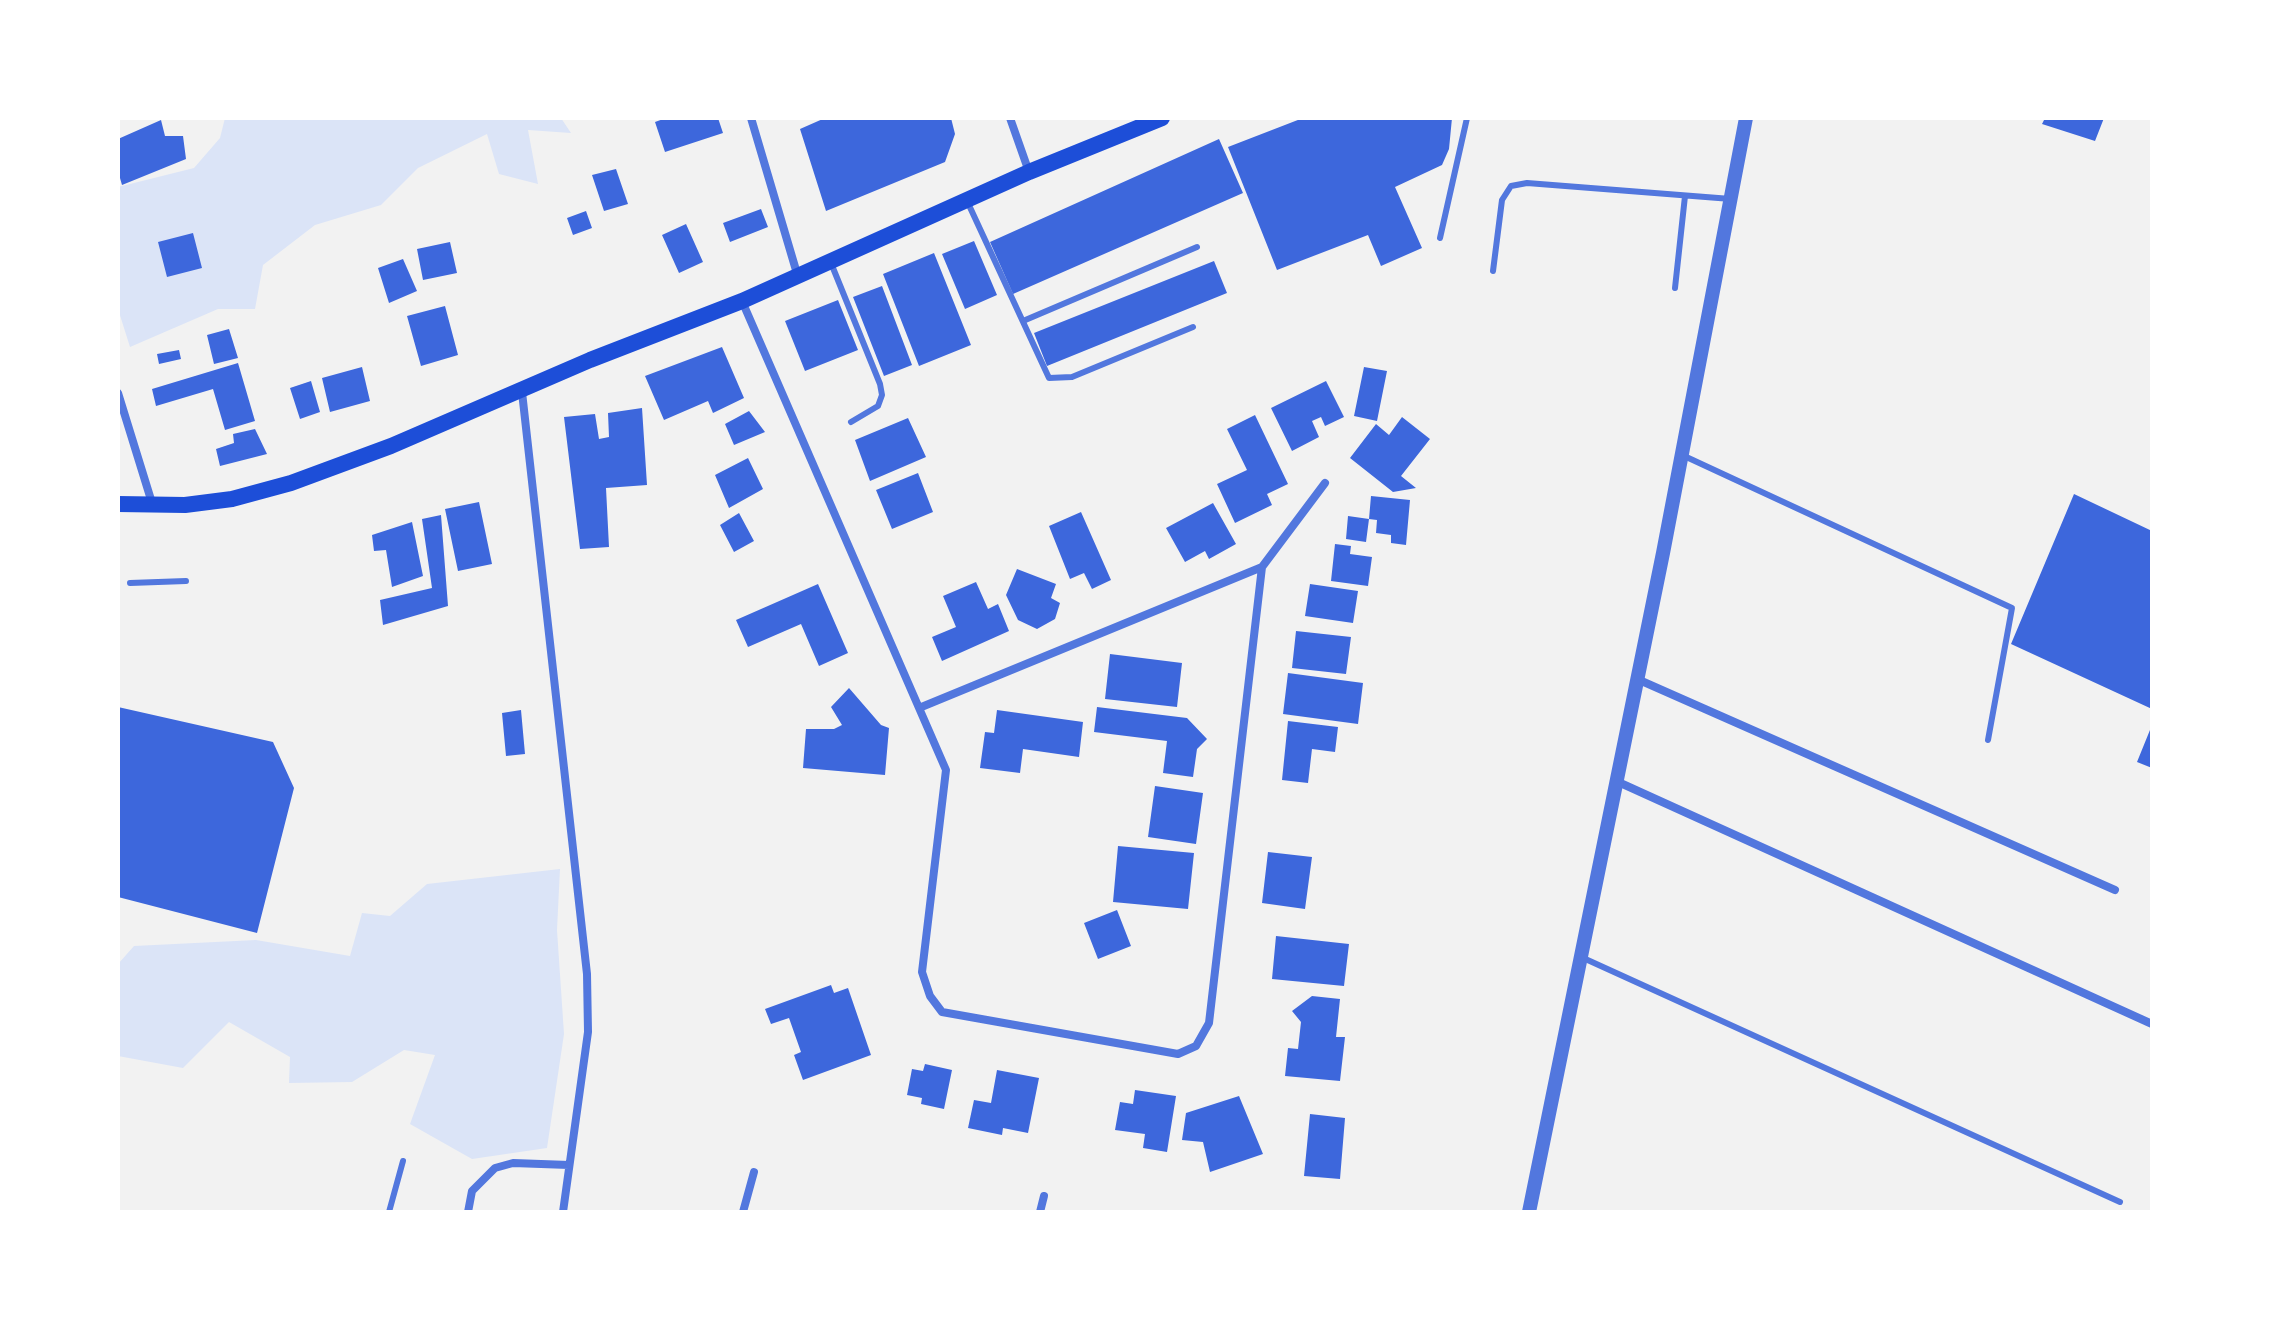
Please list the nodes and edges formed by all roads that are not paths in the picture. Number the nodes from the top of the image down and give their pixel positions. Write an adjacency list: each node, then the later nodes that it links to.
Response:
1 (751, 118): 14 (street)
2 (1010, 118): 6 (street)
3 (1162, 118): 6 (main road)
4 (1467, 118): 10 (lane)
5 (1746, 118): 8 (street)
6 (1029, 172): 9 (main road)
7 (1685, 196): 8 (lane); 13 (lane); 15 (lane)
8 (1731, 199): 22 (street)
9 (966, 200): 12 (main road); 17 (lane)
10 (1440, 238)
11 (1197, 247): 17 (lane)
12 (831, 262): 14 (main road); 21 (lane)
13 (1493, 271)
14 (798, 277): 16 (main road)
15 (1675, 288)
16 (742, 301): 19 (main road); 30 (street)
17 (1023, 321): 18 (lane)
18 (1193, 327)
19 (522, 392): 25 (main road); 37 (street)
20 (118, 393): 25 (street)
21 (851, 422)
22 (1682, 455): 29 (street); 31 (lane)
23 (1325, 483): 26 (street)
24 (118, 504): 25 (main road)
25 (153, 506)
26 (1262, 567): 30 (street); 30 (street)
27 (186, 581): 28 (lane)
28 (130, 583)
29 (1637, 679): 32 (street); 33 (street)
30 (919, 708)
31 (1988, 740)
32 (1616, 781): 34 (street); 35 (street)
33 (2115, 890)
34 (1581, 957): 40 (lane); 46 (street)
35 (2152, 1024)
36 (403, 1161): 41 (lane)
37 (569, 1165): 42 (street); 43 (street)
38 (754, 1172): 44 (street)
39 (1044, 1196): 45 (street)
40 (2120, 1202)
41 (389, 1212)
42 (468, 1212)
43 (563, 1212)
44 (743, 1212)
45 (1040, 1212)
46 (1529, 1212)

